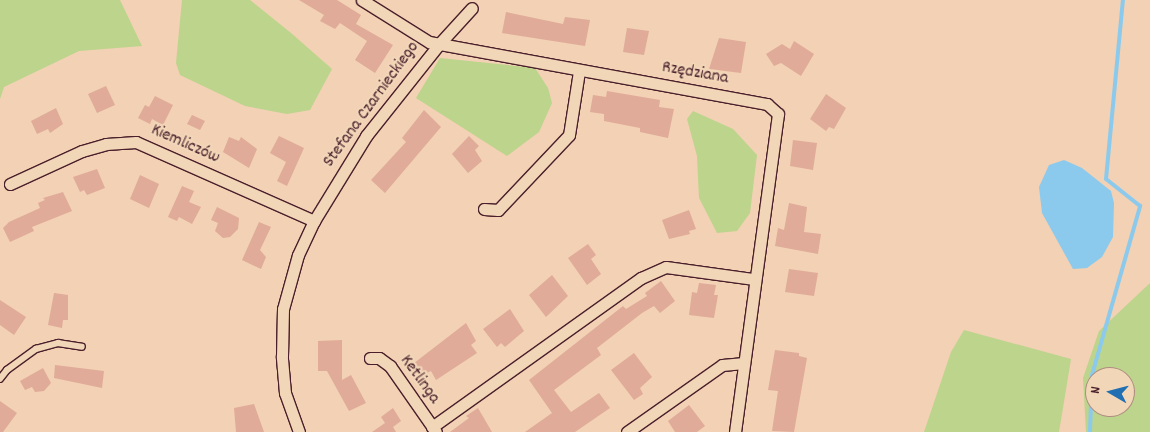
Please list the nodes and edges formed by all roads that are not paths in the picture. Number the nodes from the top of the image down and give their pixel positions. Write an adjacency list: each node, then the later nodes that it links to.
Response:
1 (362, 0): 3 (street, Rzędziana)
2 (472, 8): 3 (street, Stefana Czarnieckiego)
3 (440, 43): 4 (street, Rzędziana); 7 (street, Stefana Czarnieckiego)
4 (579, 71): 6 (street); 8 (street, Rzędziana)
5 (10, 184): 7 (street, Kiemliczów)
6 (484, 210)
7 (314, 221): 14 (street, Stefana Czarnieckiego)
8 (754, 279): 11 (street, Rzędziana); 13 (street)
9 (82, 347): 12 (lane)
10 (370, 358): 13 (street, Ketlinga)
11 (744, 363): 15 (street); 16 (street, Rzędziana)
12 (0, 379)
13 (434, 430)
14 (299, 432)
15 (627, 432)
16 (735, 432)

